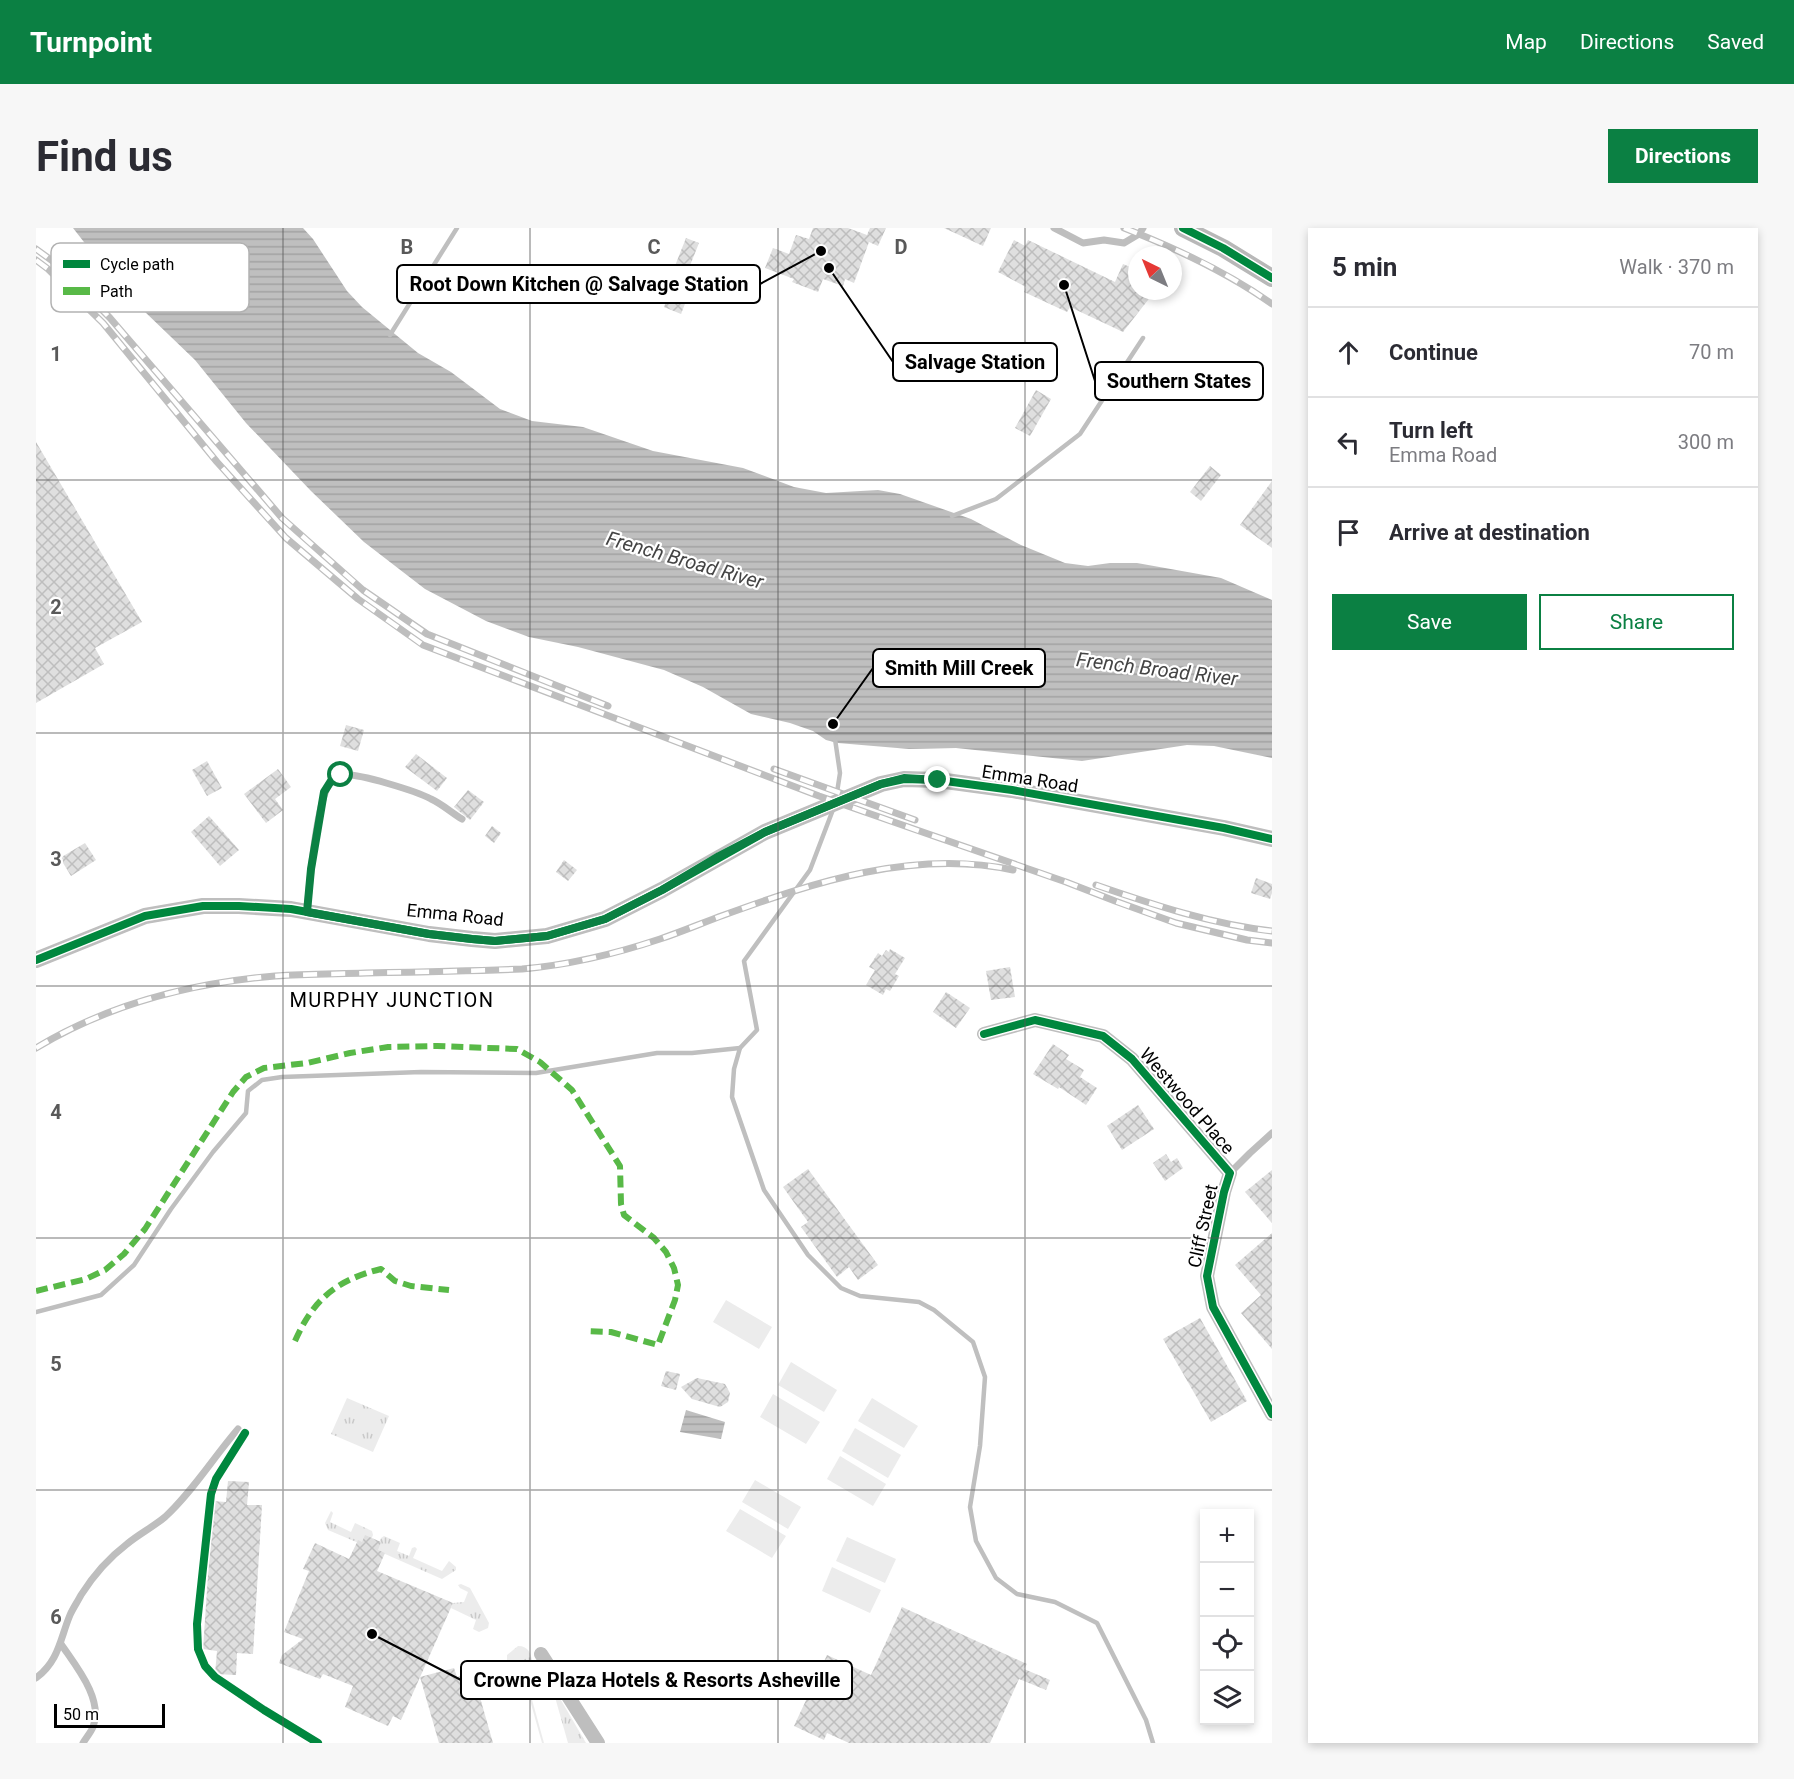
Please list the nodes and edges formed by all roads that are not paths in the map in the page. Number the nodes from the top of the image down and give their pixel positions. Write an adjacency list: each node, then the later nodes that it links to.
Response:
1 (1054, 228): 2 (lane)
2 (1143, 228)
3 (1183, 228): 4 (main road)
4 (1272, 278)
5 (462, 819): 7 (lane)
6 (1272, 839): 7 (street, Emma Road)
7 (307, 912): 8 (street, Emma Road)
8 (36, 960)
9 (984, 1034): 11 (street, Westwood Place)
10 (1272, 1133): 11 (lane)
11 (1230, 1173): 12 (street, Cliff Street)
12 (1272, 1414)
13 (238, 1429): 14 (lane)
14 (61, 1644): 16 (lane); 17 (lane)
15 (541, 1654): 18 (street)
16 (36, 1678)
17 (83, 1743)
18 (598, 1743)

